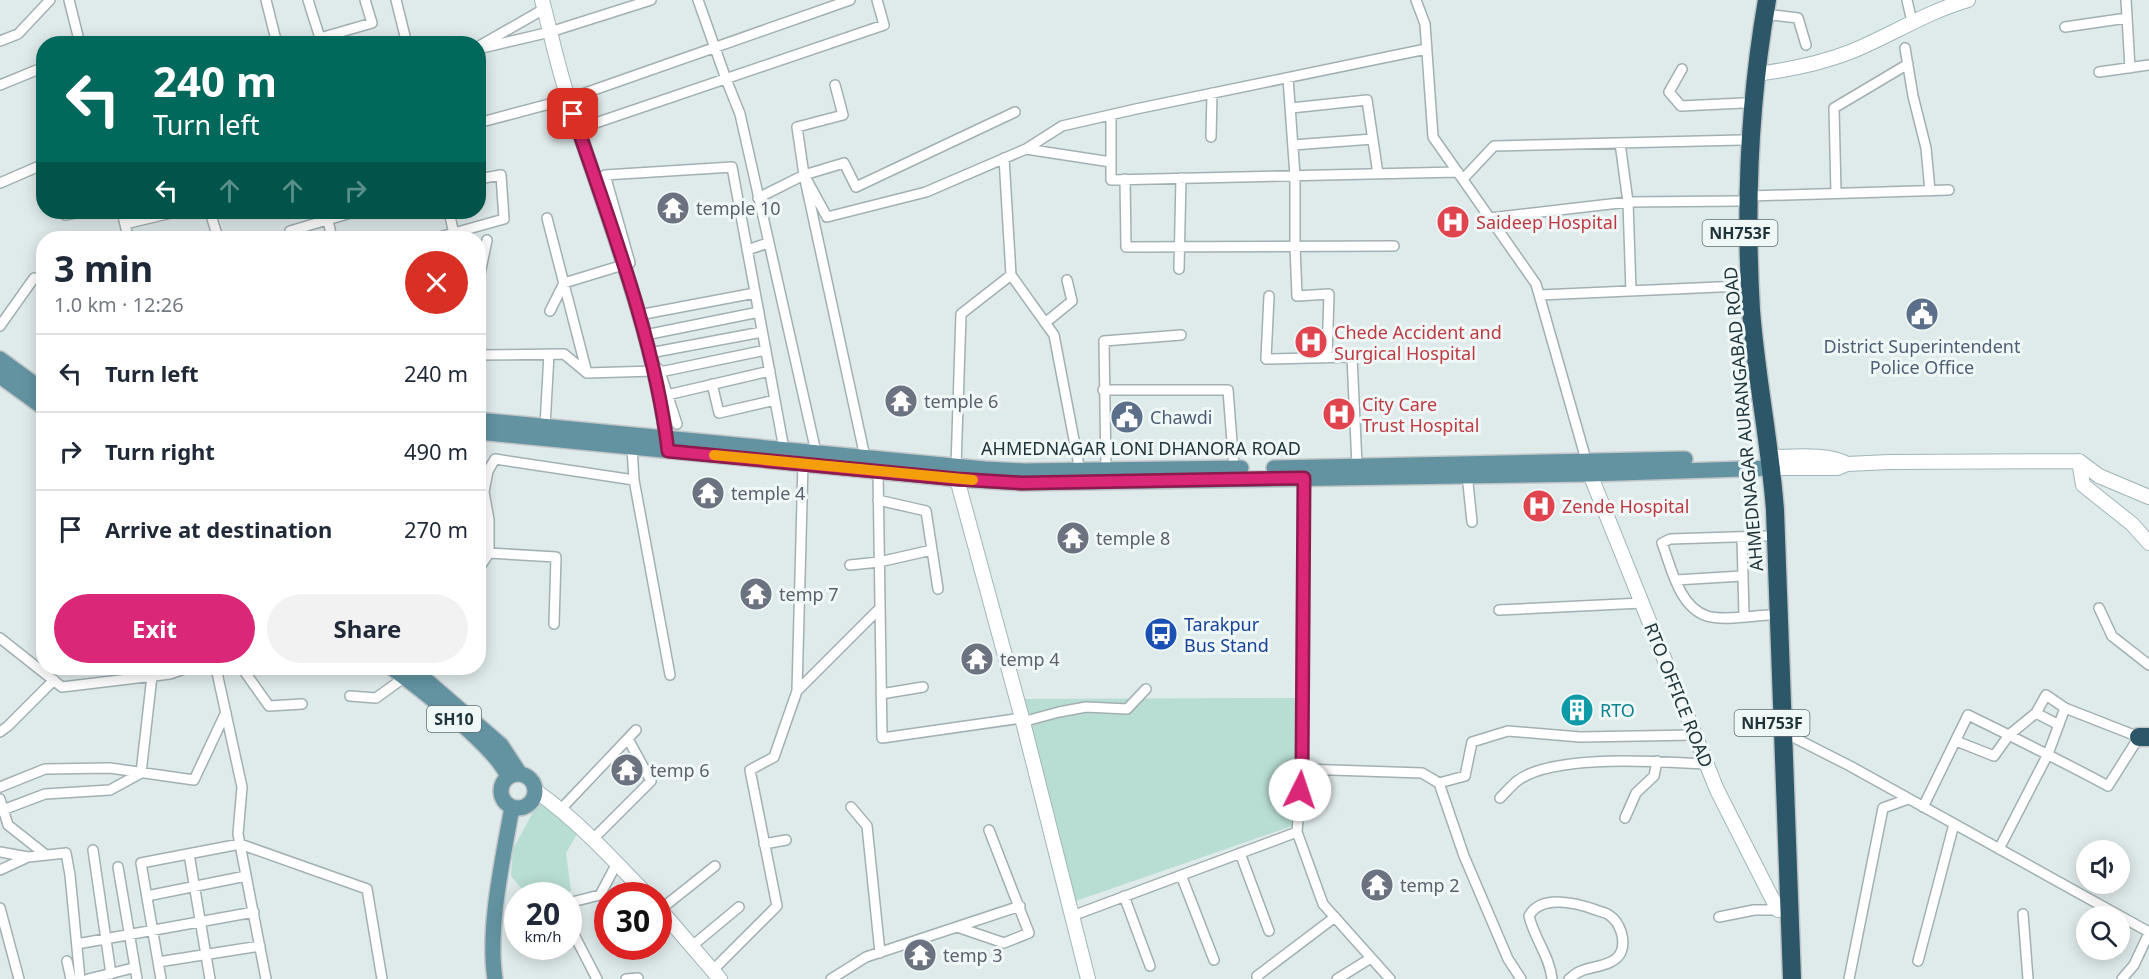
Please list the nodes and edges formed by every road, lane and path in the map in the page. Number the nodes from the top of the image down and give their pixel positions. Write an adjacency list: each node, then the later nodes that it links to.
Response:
1 (50, 0): 26 (street)
2 (69, 0): 21 (street)
3 (266, 0): 22 (street)
4 (308, 0): 23 (street)
5 (365, 0): 24 (street)
6 (396, 0): 25 (street)
7 (651, 0): 20 (street)
8 (698, 0): 30 (street)
9 (850, 0): 30 (street)
10 (877, 0): 41 (street)
11 (1416, 0): 32 (street)
12 (1907, 0): 18 (street)
13 (1968, 0): 18 (street)
14 (2126, 0): 17 (street)
15 (543, 5): 20 (street); 27 (street)
16 (1762, 5): 28 (street); 39 (highway, AHMEDNAGAR AURANGABAD ROAD / NH753F); 46 (highway, NH753F)
17 (2127, 18): 19 (street); 35 (street)
18 (1912, 22): 39 (street)
19 (2065, 27)
20 (550, 32): 29 (street); 45 (street)
21 (78, 36)
22 (275, 36)
23 (319, 36)
24 (327, 36)
25 (405, 36)
26 (0, 41)
27 (486, 43)
28 (1806, 45)
29 (486, 46)
30 (714, 48): 41 (street); 45 (street)
31 (1905, 48): 33 (street)
32 (1426, 49): 40 (street); 64 (street)
33 (1908, 64): 70 (street); 71 (street)
34 (2149, 65): 35 (street)
35 (2130, 68): 38 (street)
36 (1682, 69): 46 (street)
37 (36, 70): 42 (street)
38 (2098, 72)
39 (1756, 74): 73 (highway, AHMEDNAGAR AURANGABAD ROAD / NH753F)
40 (1288, 78): 44 (street); 47 (street)
41 (726, 79): 51 (street); 72 (street)
42 (0, 85)
43 (835, 85): 62 (street)
44 (1212, 93): 49 (street); 52 (street)
45 (568, 99): 50 (street); 51 (street)
46 (1743, 103): 54 (highway, NH753F)
47 (1291, 108): 53 (street); 56 (street)
48 (1015, 112): 62 (street)
49 (1111, 115): 57 (street); 59 (street)
50 (486, 121)
51 (578, 129): 91 (street)
52 (1211, 136)
53 (1372, 139): 56 (street); 61 (street)
54 (1742, 140): 55 (street); 73 (highway, NH753F)
55 (1620, 143): 64 (street); 74 (street)
56 (1293, 145): 63 (street)
57 (1026, 149): 58 (street); 59 (street)
58 (1004, 158): 62 (street); 93 (street)
59 (1111, 162): 67 (street)
60 (36, 167): 68 (street)
61 (1378, 174): 63 (street); 64 (street)
62 (804, 175): 72 (street); 134 (street)
63 (1295, 176): 66 (street); 87 (street)
64 (1461, 176): 76 (street)
65 (486, 178): 83 (street)
66 (1181, 178): 67 (street); 89 (street)
67 (1125, 179): 89 (street)
68 (0, 183)
69 (1949, 190): 70 (street)
70 (1930, 191): 71 (street)
71 (1836, 193): 73 (street)
72 (758, 198): 85 (street)
73 (1745, 198): 74 (street); 97 (highway, NH753F); 136 (highway, AHMEDNAGAR AURANGABAD ROAD / NH753F)
74 (1628, 202): 76 (street); 98 (street)
75 (547, 218): 96 (street)
76 (1490, 218): 100 (street)
77 (124, 219): 80 (street)
78 (146, 219): 80 (street)
79 (318, 219): 82 (street)
80 (125, 224): 81 (street)
81 (127, 231)
82 (290, 231)
83 (463, 231)
84 (487, 240): 86 (street)
85 (768, 243): 90 (street); 133 (street)
86 (486, 245)
87 (1295, 246): 88 (street); 89 (street); 114 (street)
88 (1394, 246)
89 (1180, 247): 92 (street)
90 (747, 249): 99 (street); 104 (street)
91 (623, 265): 96 (street); 116 (street)
92 (1179, 269)
93 (1011, 275): 105 (street); 144 (street)
94 (36, 278): 106 (street)
95 (1067, 280): 105 (street)
96 (564, 283): 102 (street); 118 (street)
97 (1741, 286): 98 (street); 136 (highway, NH753F)
98 (1631, 291): 100 (street)
99 (755, 293): 103 (street); 104 (street)
100 (1540, 295): 140 (street)
101 (1269, 296): 114 (street)
102 (550, 311)
103 (759, 312): 107 (street); 108 (street)
104 (644, 314): 108 (street)
105 (1045, 323): 143 (street)
106 (0, 326)
107 (762, 332): 110 (street); 111 (street)
108 (650, 334): 111 (street)
109 (1181, 335): 122 (street)
110 (766, 351): 116 (street); 117 (street)
111 (655, 352): 116 (street)
112 (549, 354): 113 (street); 118 (street); 128 (street)
113 (486, 355)
114 (1327, 358): 138 (street)
115 (0, 359): 121 (main road)
116 (657, 371): 118 (street); 123 (street); 130 (street)
117 (770, 371): 120 (street); 124 (street)
118 (587, 373)
119 (0, 376): 125 (main road)
120 (712, 384): 123 (street); 124 (street)
121 (36, 385)
122 (1103, 390): 139 (street); 142 (street)
123 (667, 395): 127 (street)
124 (775, 400): 132 (street)
125 (36, 402)
126 (486, 421): 128 (main road, AHMEDNAGAR LONI DHANORA ROAD)
127 (677, 424)
128 (545, 426): 130 (main road, AHMEDNAGAR LONI DHANORA ROAD)
129 (486, 433): 131 (main road, AHMEDNAGAR LONI DHANORA ROAD)
130 (668, 445): 131 (main road, AHMEDNAGAR LONI DHANORA ROAD); 132 (main road, AHMEDNAGAR LONI DHANORA ROAD); 137 (main road, AHMEDNAGAR LONI DHANORA ROAD)
131 (632, 448): 147 (street)
132 (784, 449): 133 (main road, AHMEDNAGAR LONI DHANORA ROAD)
133 (816, 452): 134 (main road, AHMEDNAGAR LONI DHANORA ROAD)
134 (865, 457): 144 (main road, AHMEDNAGAR LONI DHANORA ROAD)
135 (2079, 461): 136 (street); 149 (street); 155 (street)
136 (1765, 462): 140 (main road, AHMEDNAGAR LONI DHANORA ROAD); 153 (highway, NH753F); 196 (highway, AHMEDNAGAR AURANGABAD ROAD / NH753F)
137 (802, 463): 141 (main road, AHMEDNAGAR LONI DHANORA ROAD); 185 (street)
138 (1357, 465): 139 (main road, AHMEDNAGAR LONI DHANORA ROAD); 140 (main road, AHMEDNAGAR LONI DHANORA ROAD)
139 (1234, 468): 142 (main road, AHMEDNAGAR LONI DHANORA ROAD)
140 (1588, 468): 145 (main road, AHMEDNAGAR LONI DHANORA ROAD); 164 (street, RTO OFFICE ROAD)
141 (878, 470): 144 (main road, AHMEDNAGAR LONI DHANORA ROAD); 150 (street)
142 (1106, 470): 143 (main road, AHMEDNAGAR LONI DHANORA ROAD)
143 (1080, 471): 144 (main road, AHMEDNAGAR LONI DHANORA ROAD)
144 (957, 473): 146 (main road, AHMEDNAGAR LONI DHANORA ROAD); 192 (street)
145 (1467, 474): 146 (main road, AHMEDNAGAR LONI DHANORA ROAD); 152 (street)
146 (1304, 478): 205 (street)
147 (634, 480): 148 (street); 180 (street)
148 (486, 482)
149 (2149, 497)
150 (878, 500): 156 (street); 159 (street)
151 (486, 503): 157 (street)
152 (1472, 522)
153 (1765, 536): 154 (street); 168 (highway, NH753F)
154 (1742, 537): 161 (street); 162 (street)
155 (2149, 543)
156 (932, 550): 159 (street); 163 (street)
157 (489, 553): 158 (street); 170 (street)
158 (486, 558)
159 (879, 562): 160 (street); 165 (street)
160 (850, 565)
161 (1742, 576): 162 (street); 169 (street)
162 (1676, 580): 169 (street)
163 (938, 589)
164 (1642, 603): 167 (street); 197 (street, RTO OFFICE ROAD)
165 (879, 608): 185 (street); 186 (street)
166 (2099, 608): 172 (street)
167 (1499, 610)
168 (1768, 615): 169 (street); 249 (highway, NH753F)
169 (1744, 616)
170 (554, 624)
171 (0, 638): 173 (street)
172 (2149, 665)
173 (36, 666)
174 (48, 675): 182 (street)
175 (161, 675): 181 (street)
176 (218, 675): 190 (street)
177 (247, 675): 188 (street)
178 (405, 675): 187 (street)
179 (413, 675): 207 (main road, SH10)
180 (670, 675)
181 (152, 676): 182 (street); 206 (street)
182 (54, 680): 195 (street)
183 (923, 687): 186 (street)
184 (1146, 689): 192 (street)
185 (797, 691): 226 (street)
186 (881, 694): 192 (street)
187 (350, 696)
188 (302, 704)
189 (2065, 708): 191 (street); 193 (street); 199 (street)
190 (226, 712): 206 (street); 225 (street)
191 (2036, 713): 193 (street); 198 (street)
192 (1022, 720): 252 (street)
193 (2059, 725): 202 (street)
194 (636, 730): 200 (street)
195 (0, 732)
196 (1783, 732): 213 (street); 300 (highway, AHMEDNAGAR AURANGABAD ROAD / NH753F)
197 (1695, 735): 204 (street, RTO OFFICE ROAD); 208 (street)
198 (2009, 735): 201 (street); 201 (street); 202 (street)
199 (2144, 737): 202 (street)
200 (628, 739): 217 (street); 223 (street)
201 (1956, 741): 216 (street)
202 (2048, 754): 227 (street)
203 (1657, 761): 204 (street); 211 (street); 219 (street)
204 (1706, 764): 249 (street, RTO OFFICE ROAD)
205 (1302, 770): 208 (street); 222 (street)
206 (141, 772): 209 (street); 218 (street)
207 (514, 775): 210 (main road); 214 (main road)
208 (1439, 783): 296 (street)
209 (0, 787)
210 (536, 791): 214 (main road); 217 (street)
211 (1500, 798)
212 (0, 799): 218 (street)
213 (1908, 799): 216 (street); 301 (street)
214 (512, 807): 288 (main road)
215 (851, 807): 267 (street)
216 (1923, 807): 220 (street)
217 (561, 809): 223 (street)
218 (2, 811): 232 (street)
219 (1625, 818)
220 (1954, 824): 227 (street); 272 (street)
221 (989, 831): 246 (street)
222 (1297, 832): 230 (street); 253 (street)
223 (594, 838): 234 (street)
224 (786, 840): 226 (street)
225 (240, 844): 231 (street); 239 (street); 287 (street)
226 (764, 844): 277 (street)
227 (1999, 849): 260 (street)
228 (93, 850): 262 (street)
229 (0, 852): 233 (street)
230 (1240, 853): 238 (street); 259 (street)
231 (189, 854): 241 (street); 242 (street)
232 (46, 855): 233 (street); 263 (street)
233 (28, 857): 237 (street)
234 (617, 863): 240 (street); 245 (street)
235 (715, 866): 244 (street)
236 (118, 867): 261 (street)
237 (0, 870)
238 (1180, 875): 243 (street); 270 (street)
239 (246, 876): 241 (street); 250 (street)
240 (635, 882)
241 (195, 886): 242 (street); 255 (street)
242 (147, 896): 258 (street)
243 (1124, 896): 252 (street); 274 (street)
244 (672, 899)
245 (582, 900)
246 (1020, 906): 257 (street); 257 (street)
247 (739, 907): 265 (street)
248 (0, 908): 279 (street)
249 (1778, 910): 254 (street); 299 (highway, NH753F)
250 (254, 912): 255 (street); 264 (street)
251 (2023, 914): 302 (street)
252 (1072, 916): 292 (street)
253 (1335, 917): 269 (street); 293 (street)
254 (1719, 917)
255 (201, 921): 258 (street); 268 (street)
256 (672, 922): 265 (street)
257 (957, 927): 267 (street)
258 (152, 929): 261 (street); 273 (street)
259 (1269, 931)
260 (2149, 932): 303 (street)
261 (128, 934): 262 (street); 275 (street)
262 (106, 938): 263 (street); 276 (street)
263 (77, 944): 281 (street)
264 (260, 946): 268 (street); 286 (street)
265 (692, 946): 277 (street)
266 (582, 950): 289 (street)
267 (880, 953): 291 (street)
268 (206, 955): 273 (street); 285 (street)
269 (1371, 958): 294 (street); 295 (street)
270 (1214, 960)
271 (67, 961): 280 (street)
272 (1918, 961)
273 (158, 962): 284 (street)
274 (1150, 966)
275 (133, 968): 276 (street); 283 (street)
276 (111, 974): 282 (street)
277 (717, 975)
278 (638, 978): 290 (street)
279 (20, 979)
280 (71, 979)
281 (80, 979)
282 (88, 979)
283 (136, 979)
284 (161, 979)
285 (210, 979)
286 (267, 979)
287 (382, 979)
288 (495, 979)
289 (597, 979)
290 (626, 979)
291 (831, 979)
292 (1088, 979)
293 (1258, 979)
294 (1337, 979)
295 (1390, 979)
296 (1521, 979)
297 (1552, 979): 298 (street)
298 (1569, 979)
299 (1781, 979)
300 (1792, 979)
301 (1849, 979)
302 (2028, 979)
303 (2122, 979)

